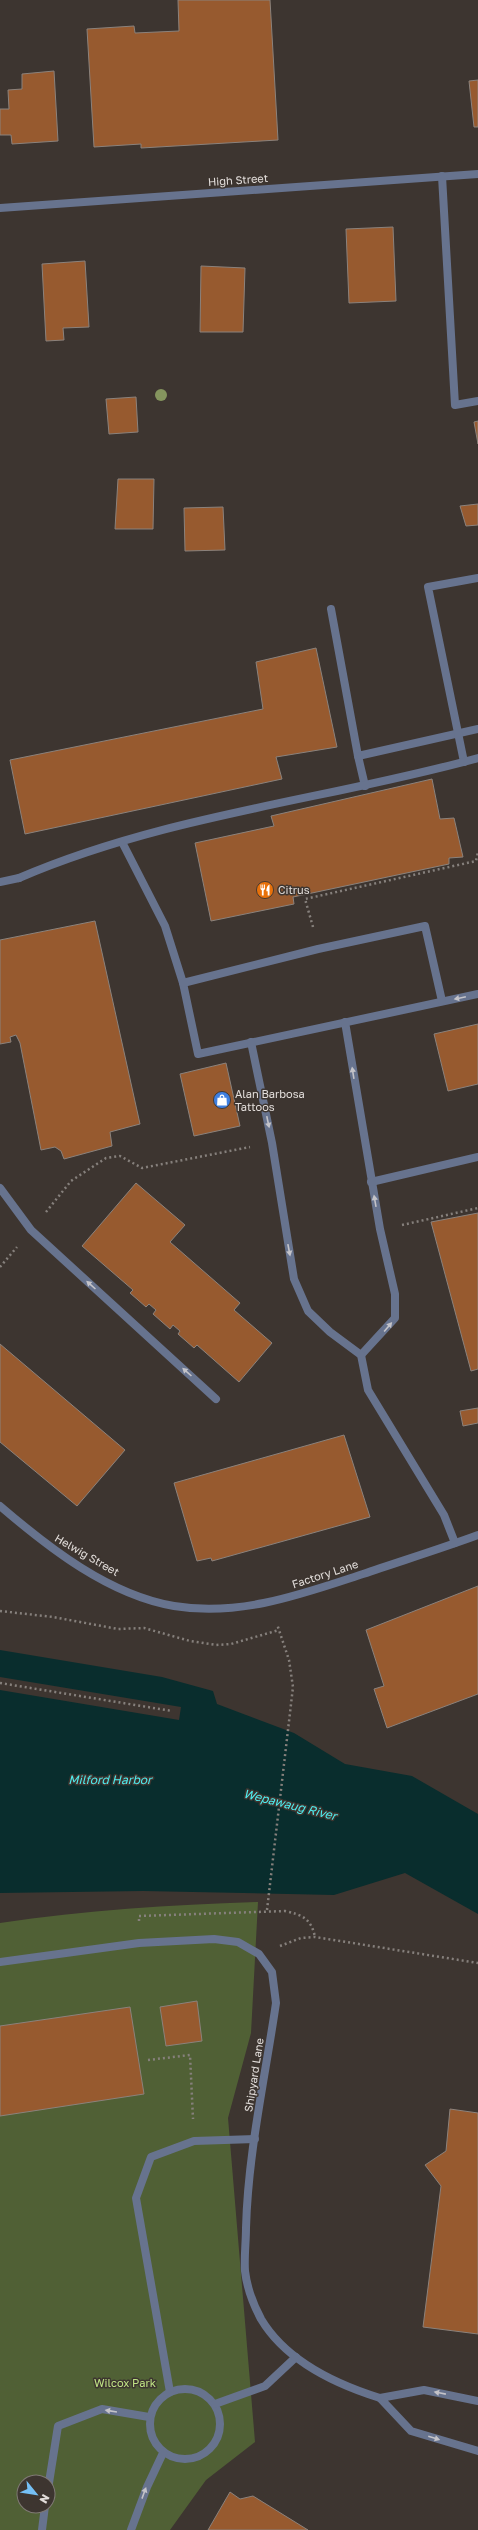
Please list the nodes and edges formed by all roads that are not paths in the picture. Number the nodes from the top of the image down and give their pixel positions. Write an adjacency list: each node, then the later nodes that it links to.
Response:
1 (478, 174): 2 (street, High Street)
2 (442, 176): 3 (street, High Street); 4 (street)
3 (0, 208)
4 (478, 401)
5 (478, 578): 8 (street)
6 (331, 609): 9 (street)
7 (478, 730): 8 (street)
8 (457, 734): 9 (street); 11 (street)
9 (358, 756): 12 (street)
10 (478, 758): 11 (street)
11 (464, 762): 12 (street)
12 (365, 786): 13 (street)
13 (122, 842): 14 (street); 15 (street)
14 (0, 882)
15 (183, 983): 17 (street); 19 (street)
16 (478, 994): 17 (street, one-way to 17)
17 (442, 1001): 18 (street)
18 (345, 1022): 19 (street); 21 (street, one-way to 18)
19 (251, 1042): 23 (street, one-way to 23)
20 (478, 1157): 21 (street)
21 (371, 1182): 23 (street, one-way to 21)
22 (0, 1188): 24 (street, one-way to 22)
23 (361, 1355): 27 (street)
24 (216, 1399)
25 (0, 1506): 28 (street, Helwig Street)
26 (478, 1535): 27 (street, Factory Lane)
27 (455, 1543): 28 (street, Factory Lane)
28 (173, 1606)
29 (0, 1962): 30 (street, Shipyard Lane)
30 (255, 2139): 31 (street, Shipyard Lane); 32 (street)
31 (296, 2357): 33 (street, Shipyard Lane); 35 (street)
32 (170, 2392): 35 (street); 36 (street)
33 (380, 2398): 34 (street, one-way to 33); 37 (street, Shipyard Lane, one-way to 37)
34 (478, 2401)
35 (215, 2404): 38 (street)
36 (149, 2417): 38 (street); 39 (street, one-way to 39)
37 (478, 2451)
38 (163, 2453): 42 (street, one-way to 38)
39 (50, 2474)
40 (44, 2514): 41 (street)
41 (42, 2530)
42 (131, 2530)

